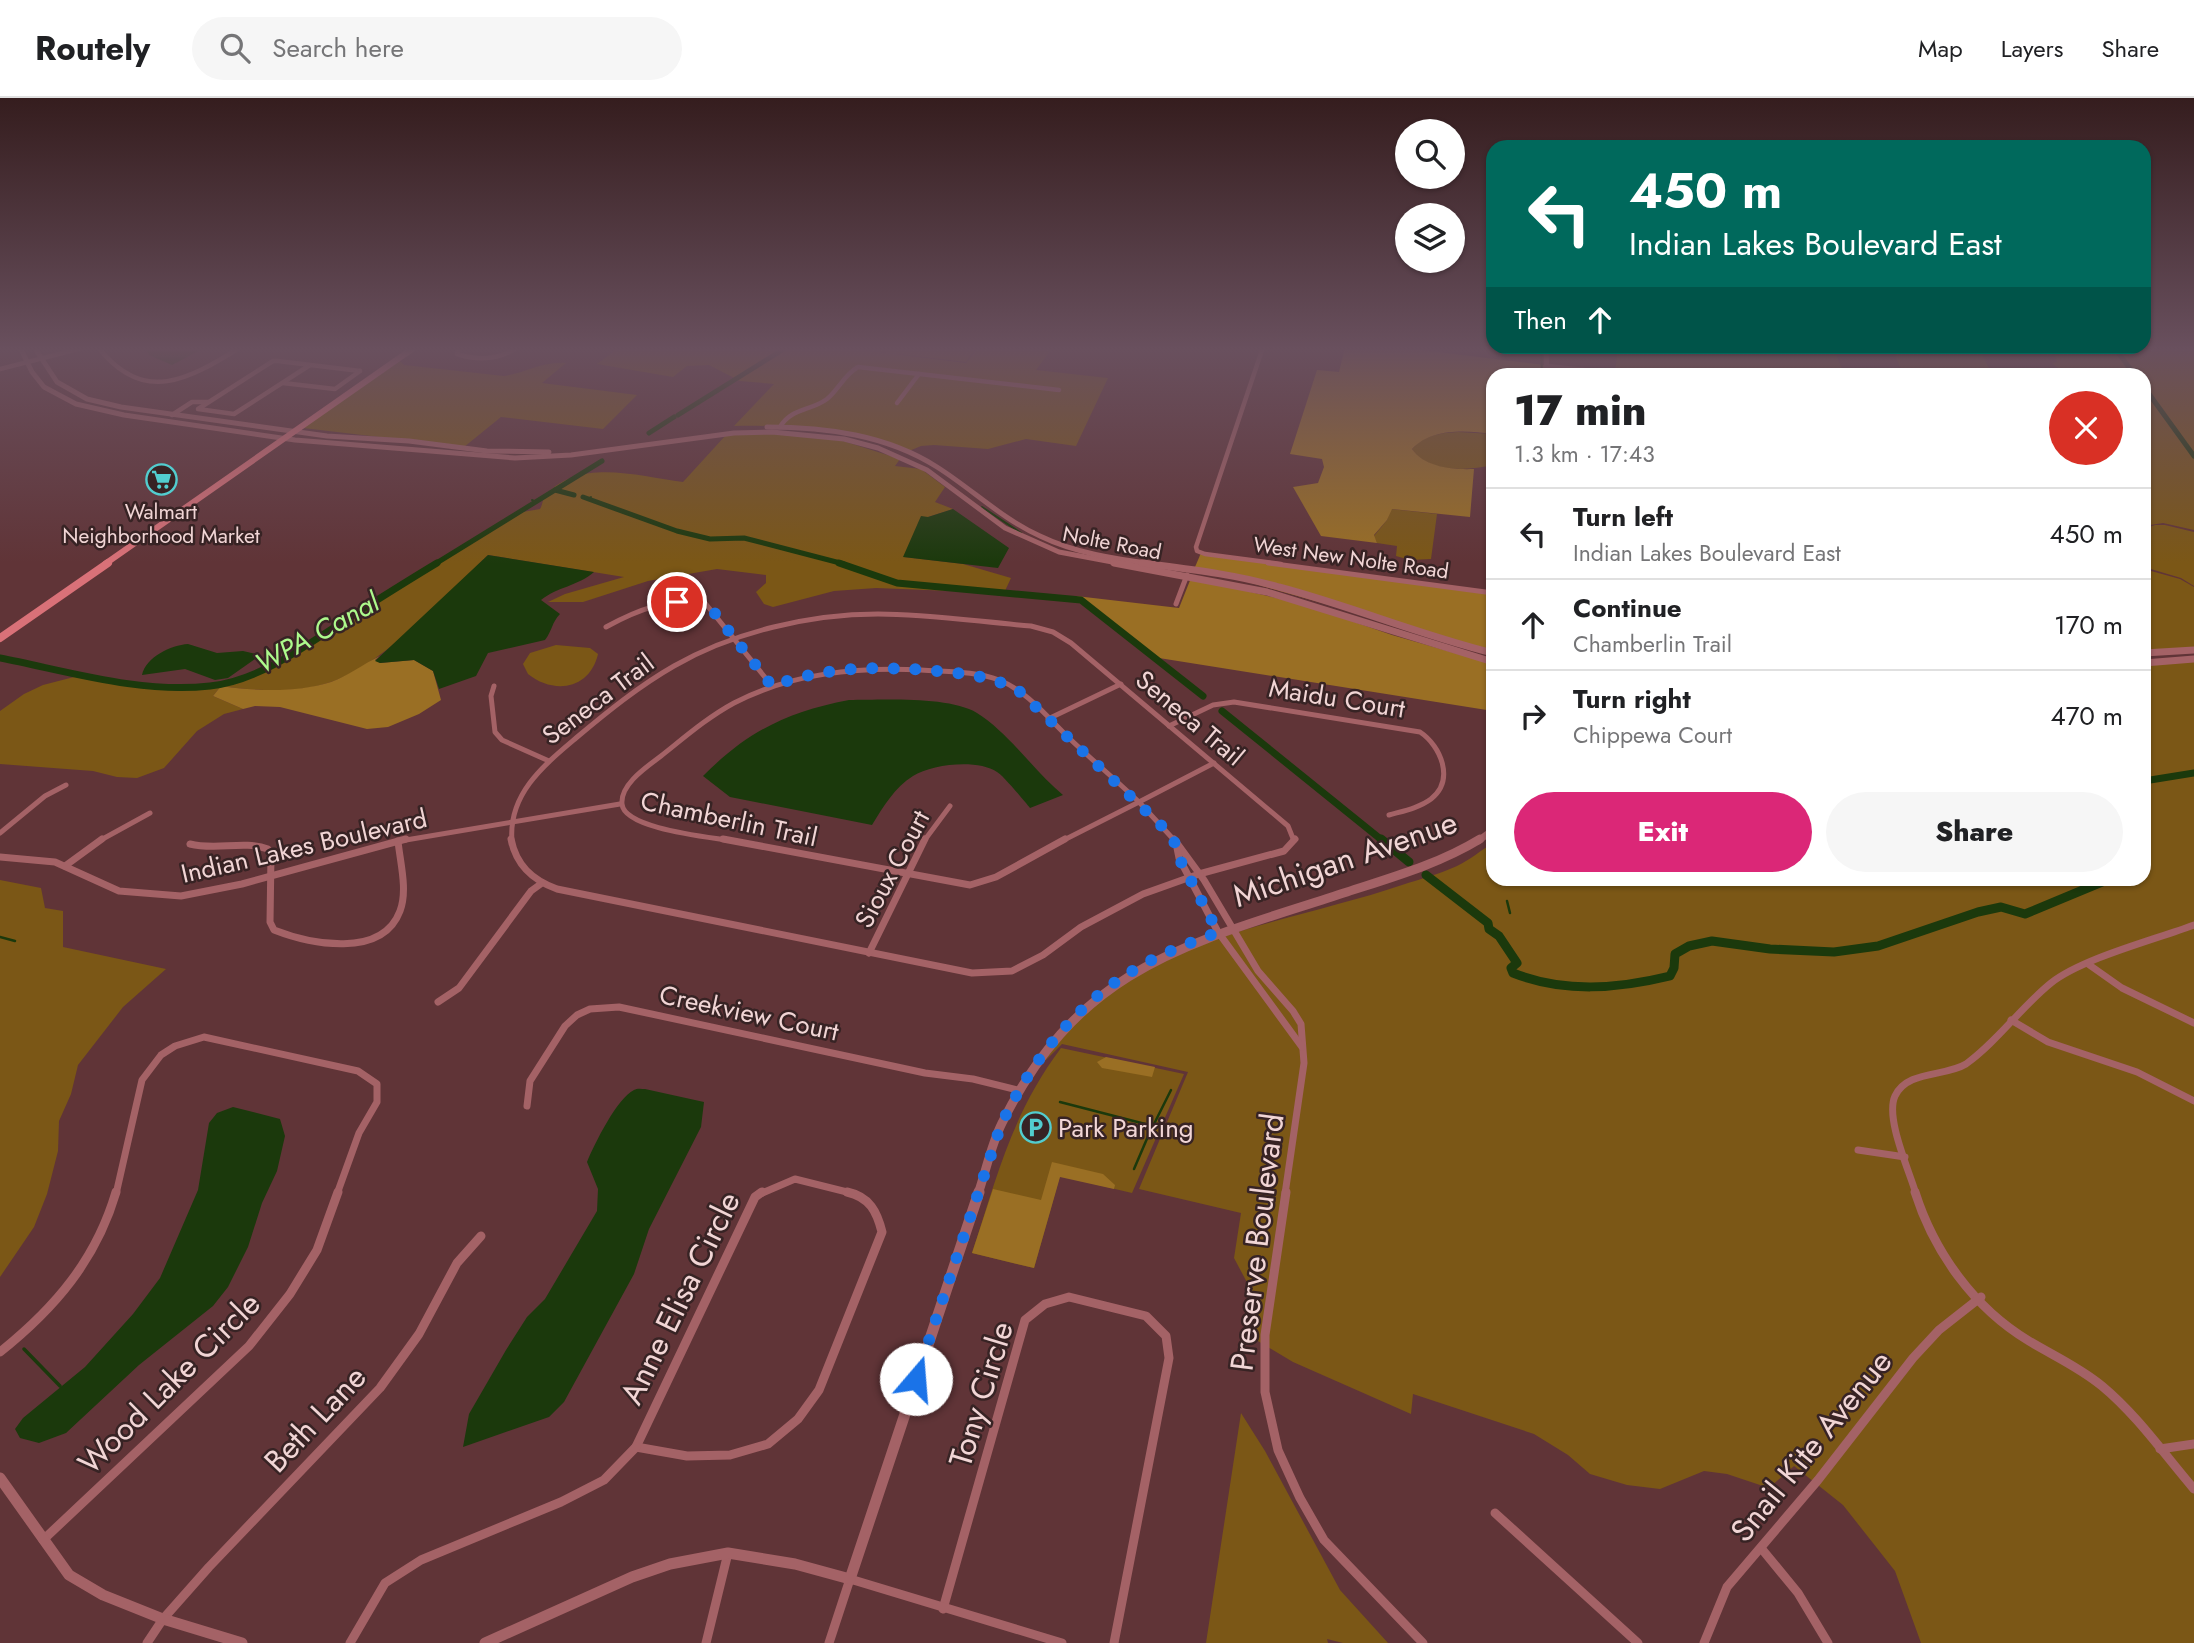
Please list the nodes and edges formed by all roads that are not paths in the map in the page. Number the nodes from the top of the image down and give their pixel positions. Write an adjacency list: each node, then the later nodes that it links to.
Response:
1 (152, 419): 6 (street, Nolte Road)
2 (204, 419): 8 (street, Nolte Road)
3 (312, 419): 8 (main road)
4 (785, 419): 7 (street)
5 (1239, 419): 17 (street, West New Nolte Road)
6 (157, 420): 10 (street, Nolte Road)
7 (780, 427): 9 (street); 11 (street, Nolte Road); 15 (street, Nolte Road)
8 (294, 432): 10 (main road); 12 (street, Nolte Road)
9 (724, 434): 13 (street, Nolte Road); 16 (street, Nolte Road)
10 (285, 439): 14 (street, Nolte Road); 20 (main road)
11 (629, 442): 12 (street, Nolte Road); 13 (street)
12 (606, 446): 14 (street)
13 (618, 449): 14 (street, Nolte Road)
14 (592, 453)
15 (1214, 572): 16 (street); 23 (street, Nolte Road)
16 (1187, 575): 18 (street); 26 (street, Nolte Road)
17 (1486, 592)
18 (1176, 604)
19 (606, 627): 21 (street)
20 (0, 638)
21 (736, 639): 28 (street, Seneca Trail); 30 (street); 33 (street, Seneca Trail)
22 (2194, 650): 24 (street)
23 (1486, 651)
24 (2151, 653)
25 (2194, 659): 27 (street)
26 (1486, 660)
27 (2151, 662)
28 (1121, 684): 31 (street); 32 (street, Seneca Trail)
29 (494, 685): 33 (street)
30 (772, 686): 31 (street, Chamberlin Trail); 36 (street, Chamberlin Trail)
31 (1048, 719): 37 (street, Chamberlin Trail)
32 (1170, 726): 34 (street, Seneca Trail); 40 (street, Maidu Court)
33 (549, 761): 41 (street, Seneca Trail)
34 (1214, 763): 37 (street); 50 (street, Seneca Trail)
35 (66, 785): 42 (street)
36 (620, 804): 41 (street, Indian Lakes Boulevard); 49 (street, Chamberlin Trail)
37 (1139, 804): 46 (street, Preserve Boulevard); 49 (street, Chamberlin Trail)
38 (950, 806): 49 (street, Sioux Court)
39 (150, 813): 48 (street)
40 (1390, 815)
41 (512, 824): 44 (street, Indian Lakes Boulevard); 53 (street, Seneca Trail)
42 (0, 833)
43 (1486, 834): 55 (street, Michigan Avenue)
44 (398, 841): 51 (street, Indian Lakes Boulevard); 51 (street)
45 (190, 844): 51 (street)
46 (1177, 846): 50 (street, Preserve Boulevard); 52 (street)
47 (0, 857): 48 (street, Indian Lakes Boulevard)
48 (65, 866): 51 (street, Indian Lakes Boulevard)
49 (908, 874): 57 (street, Sioux Court)
50 (1199, 874): 52 (street, Seneca Trail); 55 (street, Preserve Boulevard)
51 (271, 876)
52 (1189, 877): 56 (street); 57 (street, Seneca Trail)
53 (542, 883): 57 (street, Seneca Trail); 59 (street)
54 (2194, 925): 58 (street)
55 (1232, 927): 56 (street, Michigan Avenue); 62 (street, Preserve Boulevard)
56 (1218, 932): 62 (street); 63 (street, Michigan Avenue)
57 (869, 953)
58 (2088, 964): 60 (street); 61 (street)
59 (438, 1002)
60 (2011, 1020): 64 (street); 67 (street)
61 (2194, 1023)
62 (1302, 1046): 91 (street, Preserve Boulevard)
63 (1017, 1090): 65 (street, Creekview Court); 80 (street, Michigan Avenue)
64 (2194, 1101)
65 (527, 1106)
66 (1858, 1150): 67 (street)
67 (1905, 1157): 69 (street)
68 (481, 1236): 82 (street, Beth Lane)
69 (1981, 1297): 73 (street); 78 (street, Snail Kite Avenue)
70 (0, 1352): 77 (street, Wood Lake Circle)
71 (2194, 1444): 73 (street)
72 (636, 1447): 72 (street, Anne Elisa Circle); 85 (street, Anne Elisa Circle)
73 (2160, 1449): 75 (street)
74 (0, 1478): 77 (street)
75 (2194, 1489)
76 (1495, 1513): 92 (street)
77 (43, 1540): 82 (street)
78 (1761, 1548): 93 (street, Snail Kite Avenue); 94 (street)
79 (728, 1553): 80 (street); 86 (street); 87 (street)
80 (850, 1579): 81 (street); 88 (street, Michigan Avenue)
81 (943, 1609): 89 (street); 90 (street, Tony Circle)
82 (163, 1619): 83 (street, Beth Lane); 84 (street)
83 (147, 1643)
84 (242, 1643)
85 (350, 1643)
86 (485, 1643)
87 (706, 1643)
88 (830, 1643)
89 (1062, 1643)
90 (1114, 1643)
91 (1423, 1643)
92 (1638, 1643)
93 (1704, 1643)
94 (1828, 1643)

